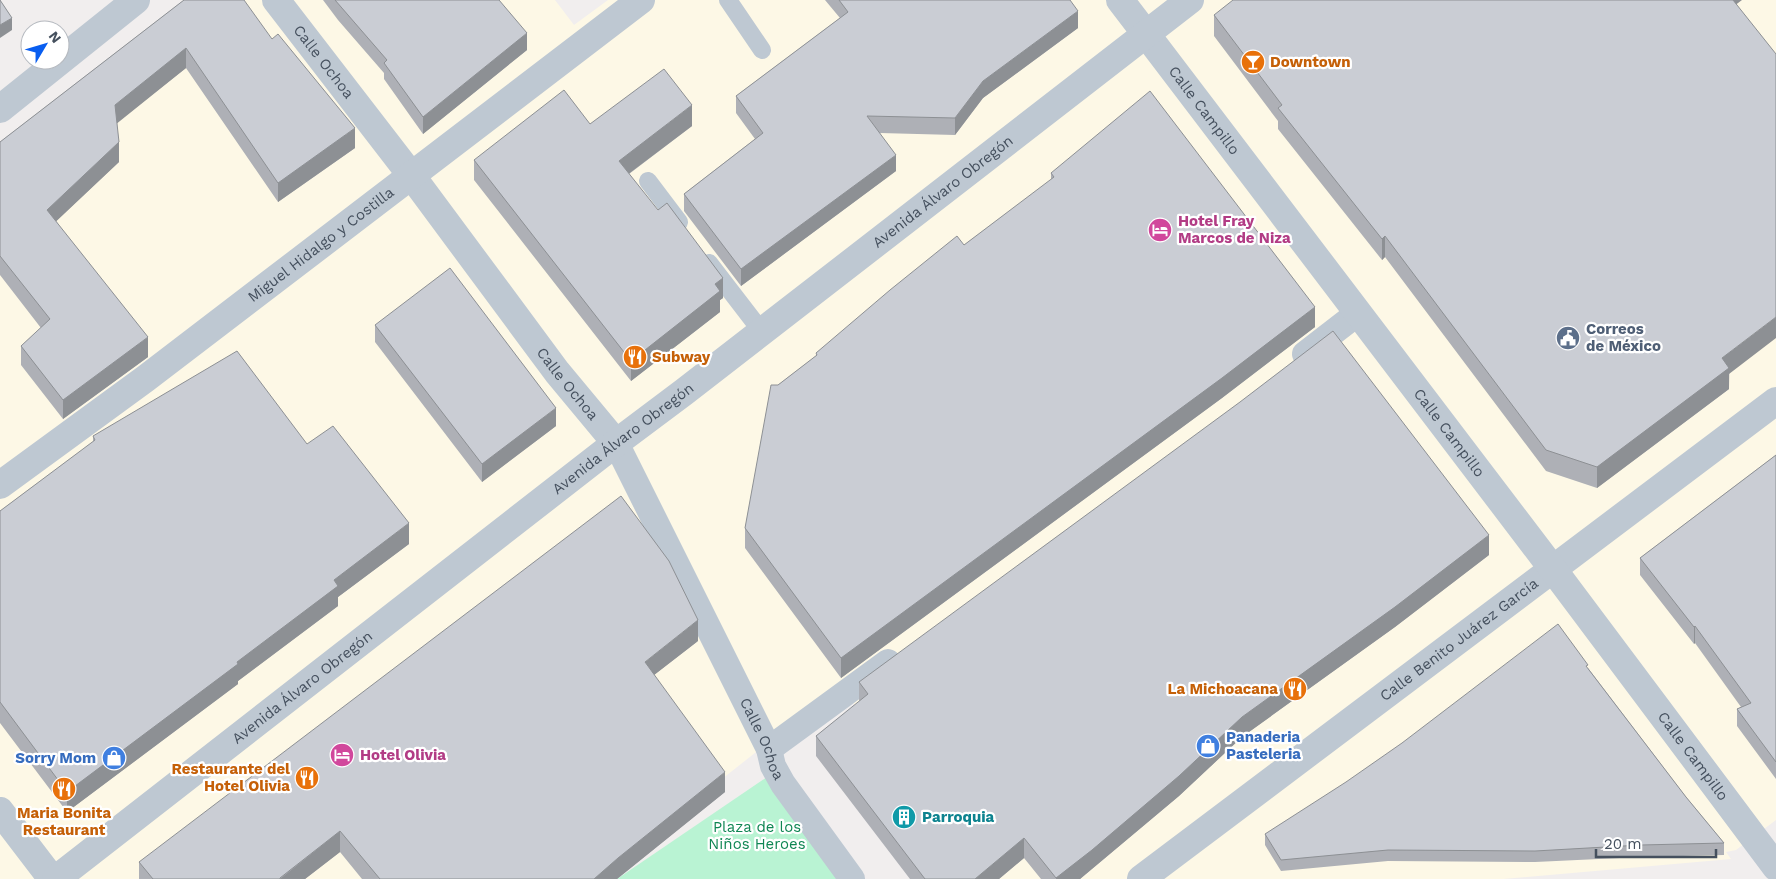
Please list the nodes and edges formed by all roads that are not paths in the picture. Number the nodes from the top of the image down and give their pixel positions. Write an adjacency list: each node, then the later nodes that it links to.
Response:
1 (136, 0): 9 (street)
2 (276, 0): 10 (street, Calle Ochoa)
3 (641, 0): 10 (street, Miguel Hidalgo y Costilla)
4 (728, 0): 8 (lane)
5 (1120, 0): 7 (street, Calle Campillo)
6 (1190, 0): 7 (street, Avenida Álvaro Obregón)
7 (1146, 34): 14 (street, Calle Campillo); 15 (street, Avenida Álvaro Obregón)
8 (762, 50)
9 (0, 108)
10 (411, 175): 18 (street, Calle Ochoa); 19 (street, Miguel Hidalgo y Costilla)
11 (648, 181): 12 (lane)
12 (690, 237)
13 (702, 252): 15 (lane)
14 (1358, 314): 16 (street); 20 (street, Calle Campillo)
15 (762, 332): 18 (street, Avenida Álvaro Obregón)
16 (1287, 368)
17 (1776, 400): 20 (street, Calle Benito Juárez García)
18 (616, 442): 22 (street, Calle Ochoa); 26 (street, Avenida Álvaro Obregón)
19 (0, 485)
20 (1552, 568): 24 (street, Calle Campillo); 28 (street, Calle Benito Juárez García)
21 (904, 650): 22 (street)
22 (769, 749): 27 (street, Calle Ochoa)
23 (0, 811): 25 (street)
24 (1774, 859)
25 (52, 879)
26 (56, 879)
27 (852, 879)
28 (1141, 879)

